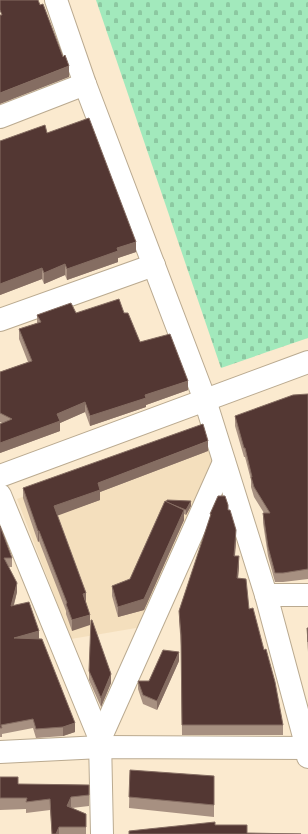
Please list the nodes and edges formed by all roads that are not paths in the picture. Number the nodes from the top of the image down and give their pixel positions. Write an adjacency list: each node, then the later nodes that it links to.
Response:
1 (56, 0): 2 (street)
2 (85, 84): 3 (street); 4 (street)
3 (0, 117)
4 (154, 264): 5 (street); 7 (street)
5 (0, 320)
6 (308, 362): 7 (street)
7 (205, 400): 8 (street); 9 (street)
8 (224, 462): 12 (street); 13 (street)
9 (0, 476)
10 (0, 495): 13 (street)
11 (308, 595): 12 (street)
12 (266, 596): 14 (street)
13 (100, 743): 14 (street); 15 (street); 16 (street)
14 (308, 751)
15 (0, 752)
16 (102, 834)

